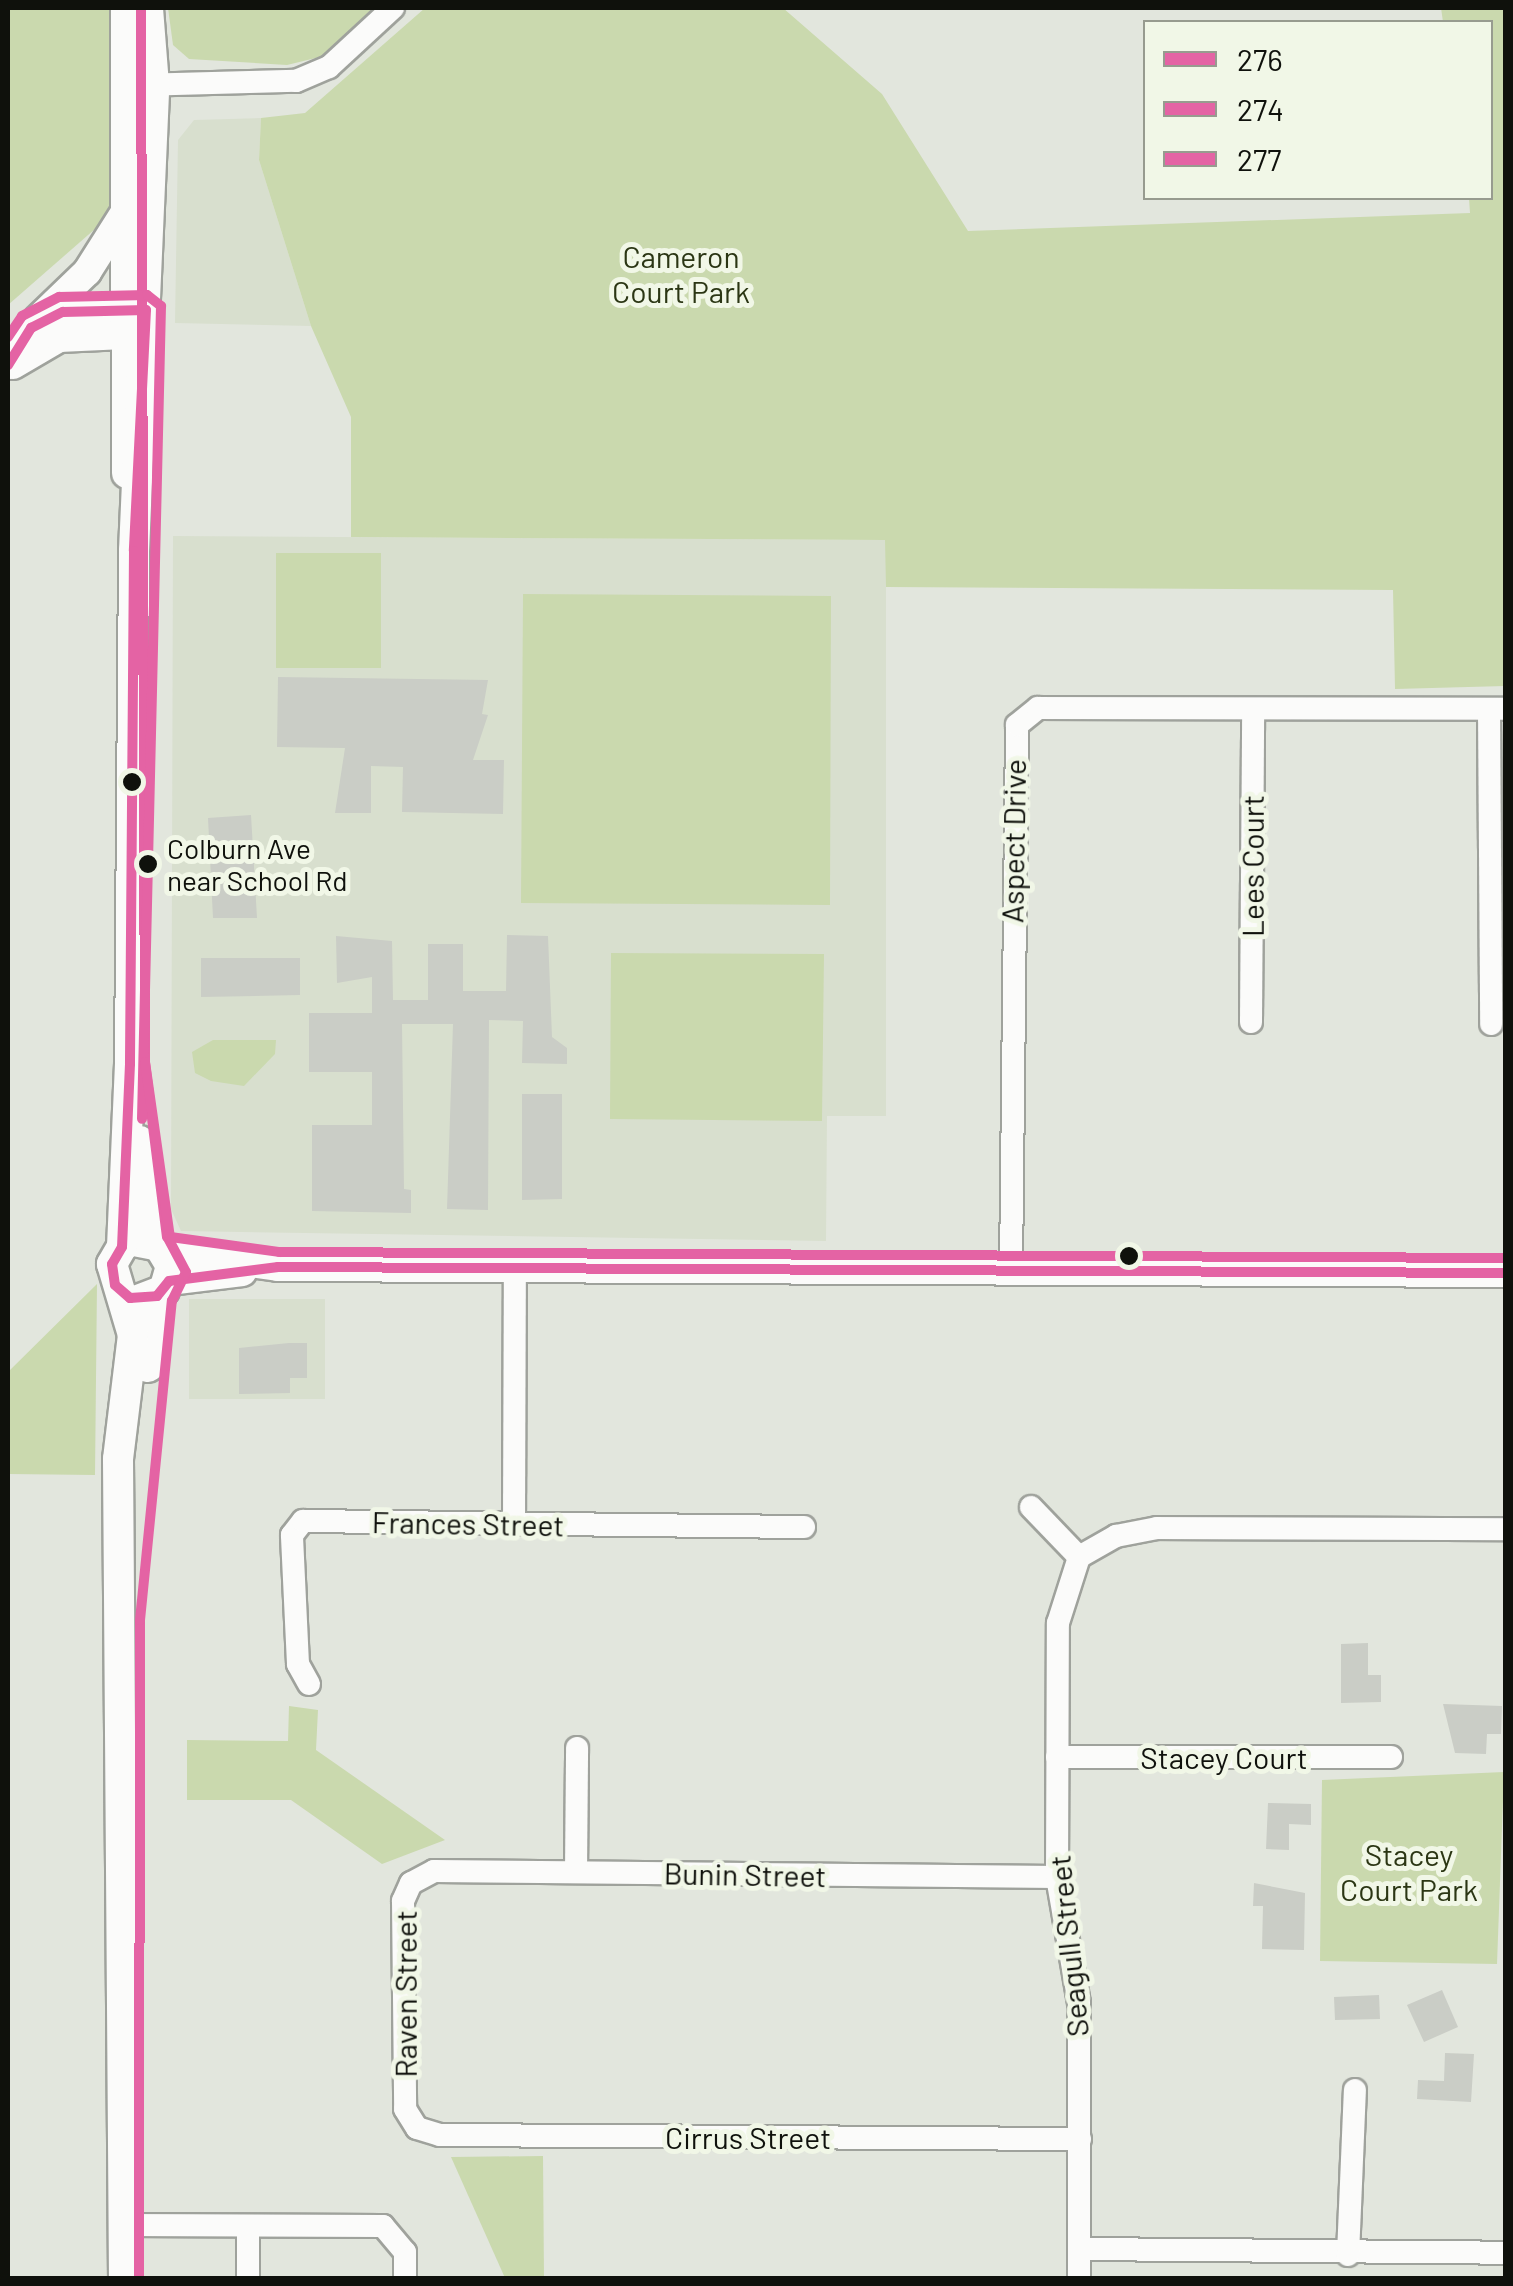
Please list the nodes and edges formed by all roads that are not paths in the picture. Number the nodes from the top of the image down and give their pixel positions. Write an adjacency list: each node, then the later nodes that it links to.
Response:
1 (126, 8): 4 (main road)
2 (148, 8): 4 (main road)
3 (393, 8): 4 (street)
4 (140, 85): 5 (main road); 6 (main road)
5 (125, 212): 6 (main road); 7 (street)
6 (135, 322): 7 (street); 8 (street); 13 (main road)
7 (30, 328): 8 (street)
8 (8, 366)
9 (1497, 709): 10 (street, Aspect Drive); 12 (street)
10 (1253, 710): 11 (street, Lees Court); 17 (street, Aspect Drive)
11 (1251, 1022)
12 (1491, 1024)
13 (130, 1064): 14 (main road); 15 (main road)
14 (122, 1247): 15 (main road); 19 (main road)
15 (161, 1268): 16 (street); 19 (main road); 25 (main road)
16 (515, 1269): 17 (street); 21 (street)
17 (1011, 1272): 18 (street)
18 (1506, 1273)
19 (122, 1293): 25 (main road)
20 (1031, 1507): 24 (street)
21 (514, 1523): 22 (street, Frances Street); 26 (street, Frances Street)
22 (804, 1527)
23 (1506, 1529): 24 (street)
24 (1079, 1557): 28 (street, Seagull Street)
25 (125, 1619): 36 (main road)
26 (310, 1684)
27 (577, 1748): 31 (street)
28 (1057, 1757): 29 (street, Stacey Court); 32 (street, Seagull Street)
29 (1392, 1757)
30 (434, 1871): 31 (street, Bunin Street); 34 (street, Raven Street)
31 (576, 1872): 32 (street, Bunin Street)
32 (1057, 1877): 35 (street, Seagull Street)
33 (1354, 2090): 40 (street)
34 (417, 2128): 35 (street, Cirrus Street)
35 (1080, 2139): 38 (street, Seagull Street)
36 (124, 2225): 37 (street); 41 (main road)
37 (248, 2226): 42 (street); 43 (street)
38 (1079, 2249): 40 (street); 44 (street, Seagull Street)
39 (1506, 2253): 40 (street)
40 (1348, 2256)
41 (124, 2278)
42 (248, 2278)
43 (405, 2278)
44 (1078, 2278)

